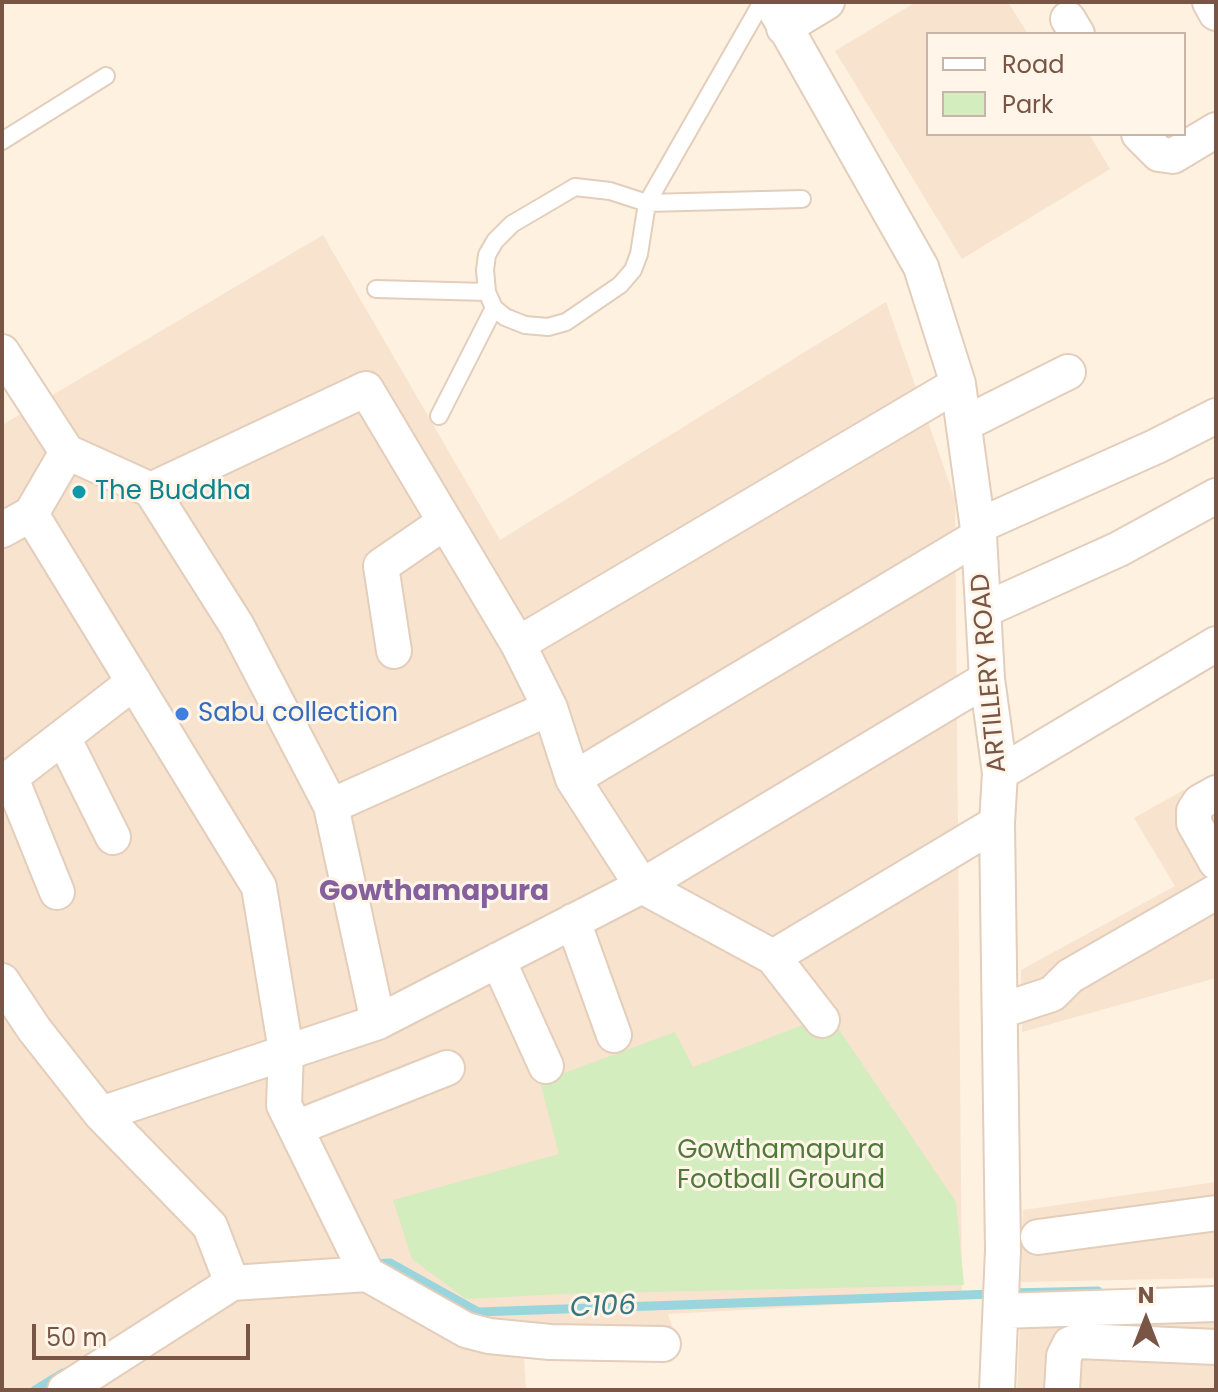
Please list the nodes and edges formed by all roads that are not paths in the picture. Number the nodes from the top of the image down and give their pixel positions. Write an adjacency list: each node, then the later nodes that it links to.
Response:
1 (827, 2): 3 (street)
2 (1210, 2): 4 (street)
3 (772, 11): 10 (lane); 15 (street, ARTILLERY ROAD)
4 (1216, 13)
5 (106, 76): 8 (lane)
6 (1216, 130): 7 (street)
7 (1141, 136)
8 (2, 141)
9 (802, 199): 10 (lane)
10 (647, 203): 12 (lane); 12 (lane)
11 (376, 289): 12 (lane)
12 (490, 300): 16 (lane)
13 (2, 352): 19 (street)
14 (1068, 372): 18 (street)
15 (958, 384): 18 (street, ARTILLERY ROAD); 26 (street)
16 (439, 416)
17 (1216, 416): 24 (street)
18 (964, 424): 24 (street, ARTILLERY ROAD)
19 (67, 452): 20 (street); 22 (street)
20 (151, 490): 23 (street); 37 (street)
21 (1216, 496): 25 (street)
22 (16, 522): 30 (street)
23 (445, 522): 26 (street); 28 (street)
24 (979, 531): 25 (street, ARTILLERY ROAD); 34 (street)
25 (984, 610): 29 (street, ARTILLERY ROAD)
26 (518, 644): 31 (street)
27 (1216, 644): 33 (street)
28 (394, 651)
29 (987, 679): 33 (street, ARTILLERY ROAD); 41 (street)
30 (134, 682): 32 (street); 52 (street)
31 (550, 708): 34 (street); 37 (street)
32 (63, 737): 35 (street); 39 (street)
33 (1000, 773): 38 (street, ARTILLERY ROAD)
34 (573, 779): 41 (street)
35 (7, 781): 42 (street)
36 (1216, 793): 40 (street)
37 (331, 806): 50 (street)
38 (997, 823): 45 (street); 48 (street, ARTILLERY ROAD)
39 (113, 837)
40 (1216, 862)
41 (642, 886): 44 (street); 45 (street)
42 (57, 892)
43 (1216, 892): 48 (street)
44 (573, 921): 46 (street); 51 (street)
45 (773, 957): 49 (street)
46 (498, 960): 50 (street); 53 (street)
47 (2, 981): 55 (street)
48 (999, 1001): 62 (street, ARTILLERY ROAD)
49 (822, 1020)
50 (378, 1022): 52 (street)
51 (614, 1035)
52 (286, 1051): 55 (street); 56 (street)
53 (546, 1066)
54 (447, 1068): 56 (street)
55 (101, 1114): 60 (street)
56 (296, 1128): 59 (street)
57 (1216, 1213): 58 (street)
58 (1038, 1237)
59 (367, 1274): 60 (street); 63 (street)
60 (229, 1275): 65 (street)
61 (1216, 1304): 62 (street)
62 (1001, 1311): 66 (street, ARTILLERY ROAD)
63 (663, 1344)
64 (1216, 1347): 67 (street)
65 (65, 1390)
66 (997, 1390)
67 (1062, 1390)

